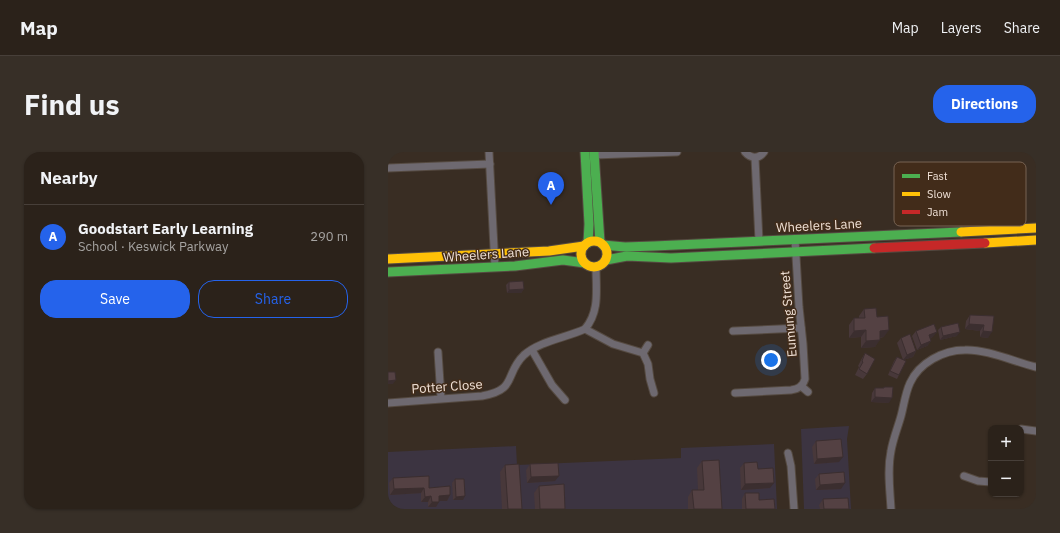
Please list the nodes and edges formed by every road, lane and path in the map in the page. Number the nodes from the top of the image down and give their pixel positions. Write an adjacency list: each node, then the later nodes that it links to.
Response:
1 (489, 152): 8 (street)
2 (585, 152): 15 (main road)
3 (677, 152): 6 (street)
4 (745, 152): 7 (street)
5 (764, 152): 7 (street)
6 (594, 154): 14 (main road)
7 (755, 158): 13 (street)
8 (490, 164): 9 (street); 17 (street)
9 (388, 168)
10 (1036, 228): 11 (main road, Wheelers Lane)
11 (795, 239): 13 (main road, Wheelers Lane); 16 (street, Eumung Street)
12 (1036, 240): 16 (main road, Wheelers Lane)
13 (759, 241): 14 (main road, Wheelers Lane)
14 (602, 243): 15 (main road); 19 (main road)
15 (586, 245): 17 (main road, Wheelers Lane); 20 (main road)
16 (796, 252): 19 (main road, Wheelers Lane); 24 (street, Eumung Street)
17 (494, 254): 18 (main road, Wheelers Lane); 21 (street)
18 (388, 259)
19 (606, 260): 22 (main road)
20 (585, 263): 21 (main road, Wheelers Lane); 22 (main road)
21 (495, 267): 23 (main road, Wheelers Lane)
22 (596, 267): 25 (street)
23 (388, 272)
24 (801, 328): 26 (street); 32 (street, Eumung Street)
25 (585, 329): 28 (street, Potter Close); 30 (street)
26 (733, 331)
27 (648, 345): 30 (street)
28 (532, 350): 36 (street, Potter Close); 37 (street)
29 (438, 352): 36 (street)
30 (643, 353): 33 (street)
31 (1036, 367): 45 (street)
32 (801, 386): 34 (street); 35 (street)
33 (654, 392)
34 (808, 392)
35 (735, 393)
36 (441, 398): 38 (street, Potter Close)
37 (565, 400)
38 (388, 403)
39 (1024, 430): 40 (street)
40 (1036, 432)
41 (788, 453): 44 (street)
42 (964, 476): 43 (street)
43 (988, 482)
44 (794, 509)
45 (891, 509)

